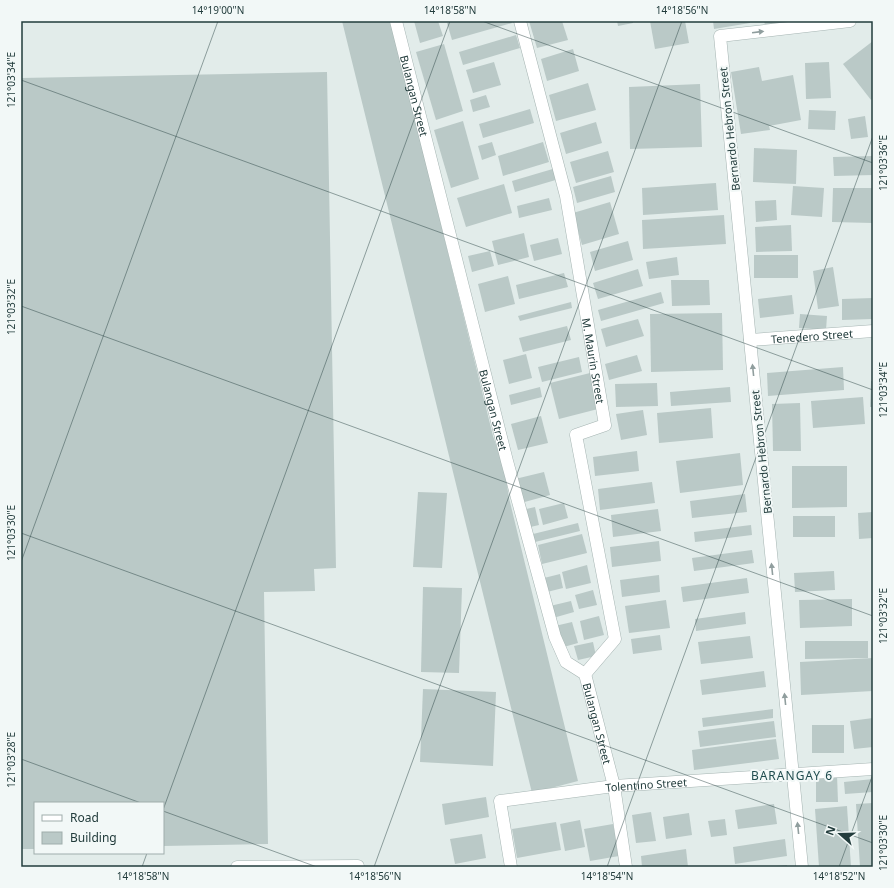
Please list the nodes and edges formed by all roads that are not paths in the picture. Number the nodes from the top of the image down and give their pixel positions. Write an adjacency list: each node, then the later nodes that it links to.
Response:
1 (396, 21): 6 (street, Bulangan Street)
2 (520, 21): 6 (street, M. Maurin Street)
3 (850, 21): 5 (street, Bernardo Hebron Street, one-way to 3)
4 (873, 331): 5 (street, Tenedero Street)
5 (750, 340): 8 (street, Bernardo Hebron Street, one-way to 5)
6 (585, 674): 9 (street, Bulangan Street)
7 (873, 769): 8 (street, Tolentino Street)
8 (792, 774): 9 (street, Tolentino Street); 14 (street, Bernardo Hebron Street, one-way to 8)
9 (614, 786): 12 (street, Tolentino Street); 13 (street, Bulangan Street)
10 (358, 866): 11 (street)
11 (237, 867)
12 (511, 867)
13 (626, 867)
14 (802, 867)

